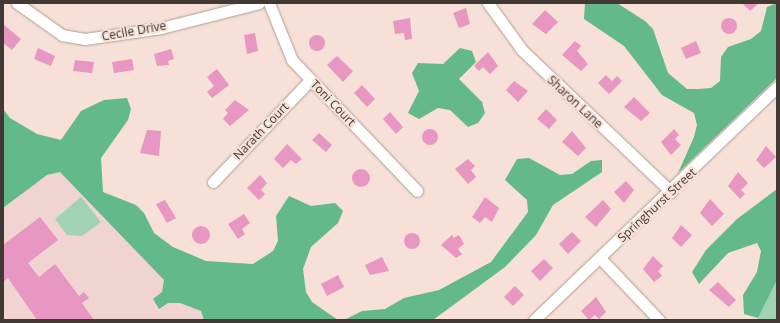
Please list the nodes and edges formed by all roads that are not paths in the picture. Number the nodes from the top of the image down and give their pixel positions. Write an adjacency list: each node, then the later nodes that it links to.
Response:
1 (17, 3): 2 (street, Cecile Drive)
2 (259, 3)
3 (269, 3): 5 (street, Toni Court)
4 (488, 3): 9 (street, Sharon Lane)
5 (310, 80): 7 (street, Narath Court); 8 (street, Toni Court)
6 (777, 88): 9 (street, Springhurst Street)
7 (212, 182)
8 (417, 191)
9 (671, 192): 10 (street, Springhurst Street)
10 (600, 258): 11 (street, Springhurst Street); 12 (street)
11 (534, 320)
12 (659, 320)

